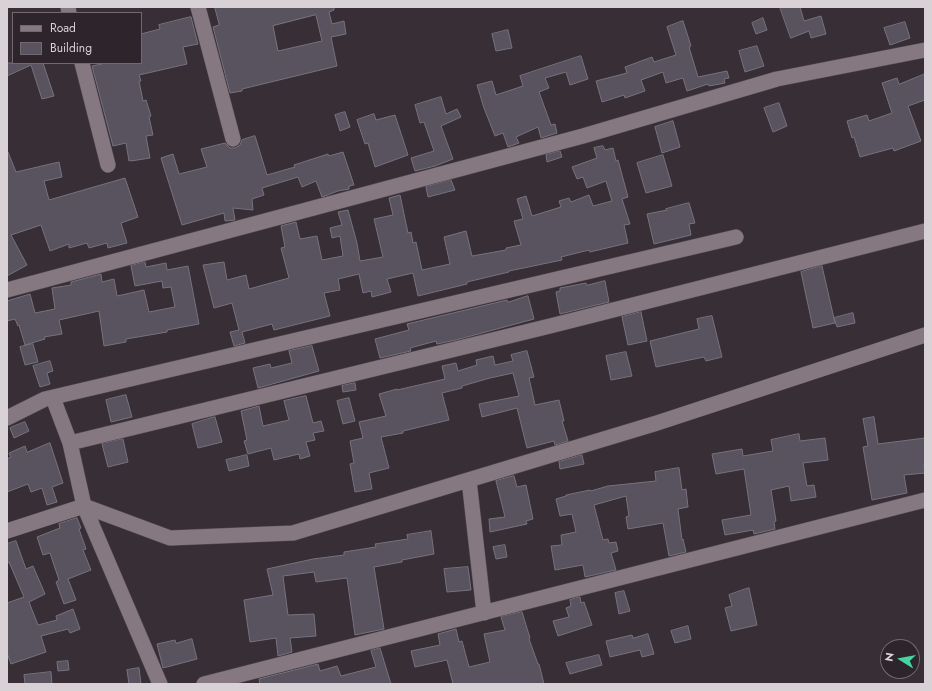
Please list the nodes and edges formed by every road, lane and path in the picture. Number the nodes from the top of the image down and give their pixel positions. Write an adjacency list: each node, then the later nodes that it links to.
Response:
1 (198, 7): 4 (street)
2 (925, 50): 8 (street)
3 (82, 64): 5 (street)
4 (233, 139)
5 (108, 165)
6 (925, 231): 12 (street)
7 (736, 237): 10 (street)
8 (7, 290)
9 (925, 334): 13 (street)
10 (53, 398): 11 (street); 12 (street)
11 (7, 418)
12 (70, 443): 15 (street)
13 (469, 480): 15 (street); 17 (street)
14 (925, 500): 17 (street)
15 (84, 506): 16 (street); 18 (street)
16 (7, 531)
17 (484, 613): 19 (street)
18 (160, 684)
19 (204, 684)

